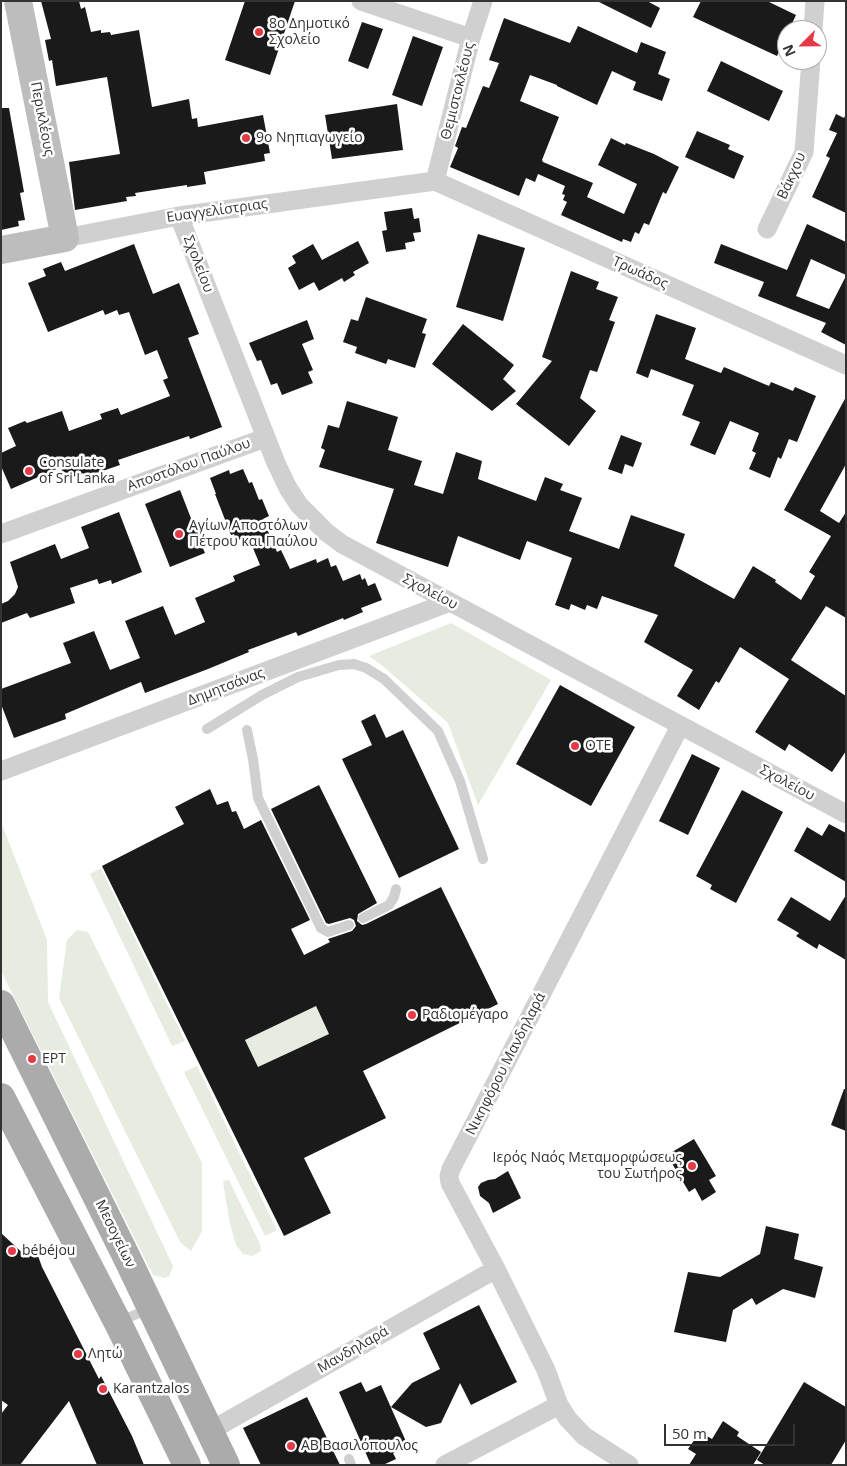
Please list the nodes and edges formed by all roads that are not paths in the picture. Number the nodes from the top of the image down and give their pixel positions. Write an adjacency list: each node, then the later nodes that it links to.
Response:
1 (18, 1): 11 (street, Περικλέους)
2 (361, 1): 6 (street)
3 (483, 1): 6 (street, Θεμιστοκλέους)
4 (815, 1): 5 (street)
5 (814, 20)
6 (471, 38): 8 (street, Θεμιστοκλέους)
7 (810, 70): 10 (street, Βάκχου)
8 (435, 181): 9 (street, Ευαγγελίστριας); 13 (street, Τρωάδος)
9 (179, 216): 11 (street, Ευαγγελίστριας); 14 (street, Σχολείου)
10 (767, 229)
11 (65, 238): 12 (street, Ευαγγελίστριας)
12 (1, 250)
13 (846, 365)
14 (265, 438): 15 (street, Αποστόλου Παύλου); 16 (street, Σχολείου)
15 (1, 534)
16 (450, 602): 17 (street, Σχολείου); 20 (street, Δημητσάνας)
17 (680, 726): 21 (street, Σχολείου); 28 (street, Νικηφόρου Μανδηλαρά)
18 (207, 729): 22 (lane)
19 (246, 730): 25 (lane)
20 (1, 772)
21 (846, 814)
22 (483, 860)
23 (396, 889): 24 (lane)
24 (363, 918)
25 (349, 925)
26 (1, 1004): 29 (main road, Μεσογείων)
27 (1, 1097): 30 (main road)
28 (496, 1269): 31 (street, Νικηφόρου Μανδηλαρά); 32 (street, Μανδηλαρά)
29 (155, 1305): 30 (lane); 32 (main road, Μεσογείων)
30 (118, 1323): 33 (main road)
31 (559, 1405): 35 (street); 36 (street, Νικηφόρου Μανδηλαρά)
32 (210, 1430): 34 (main road, Μεσογείων)
33 (186, 1465)
34 (226, 1465)
35 (445, 1465)
36 (629, 1465)

